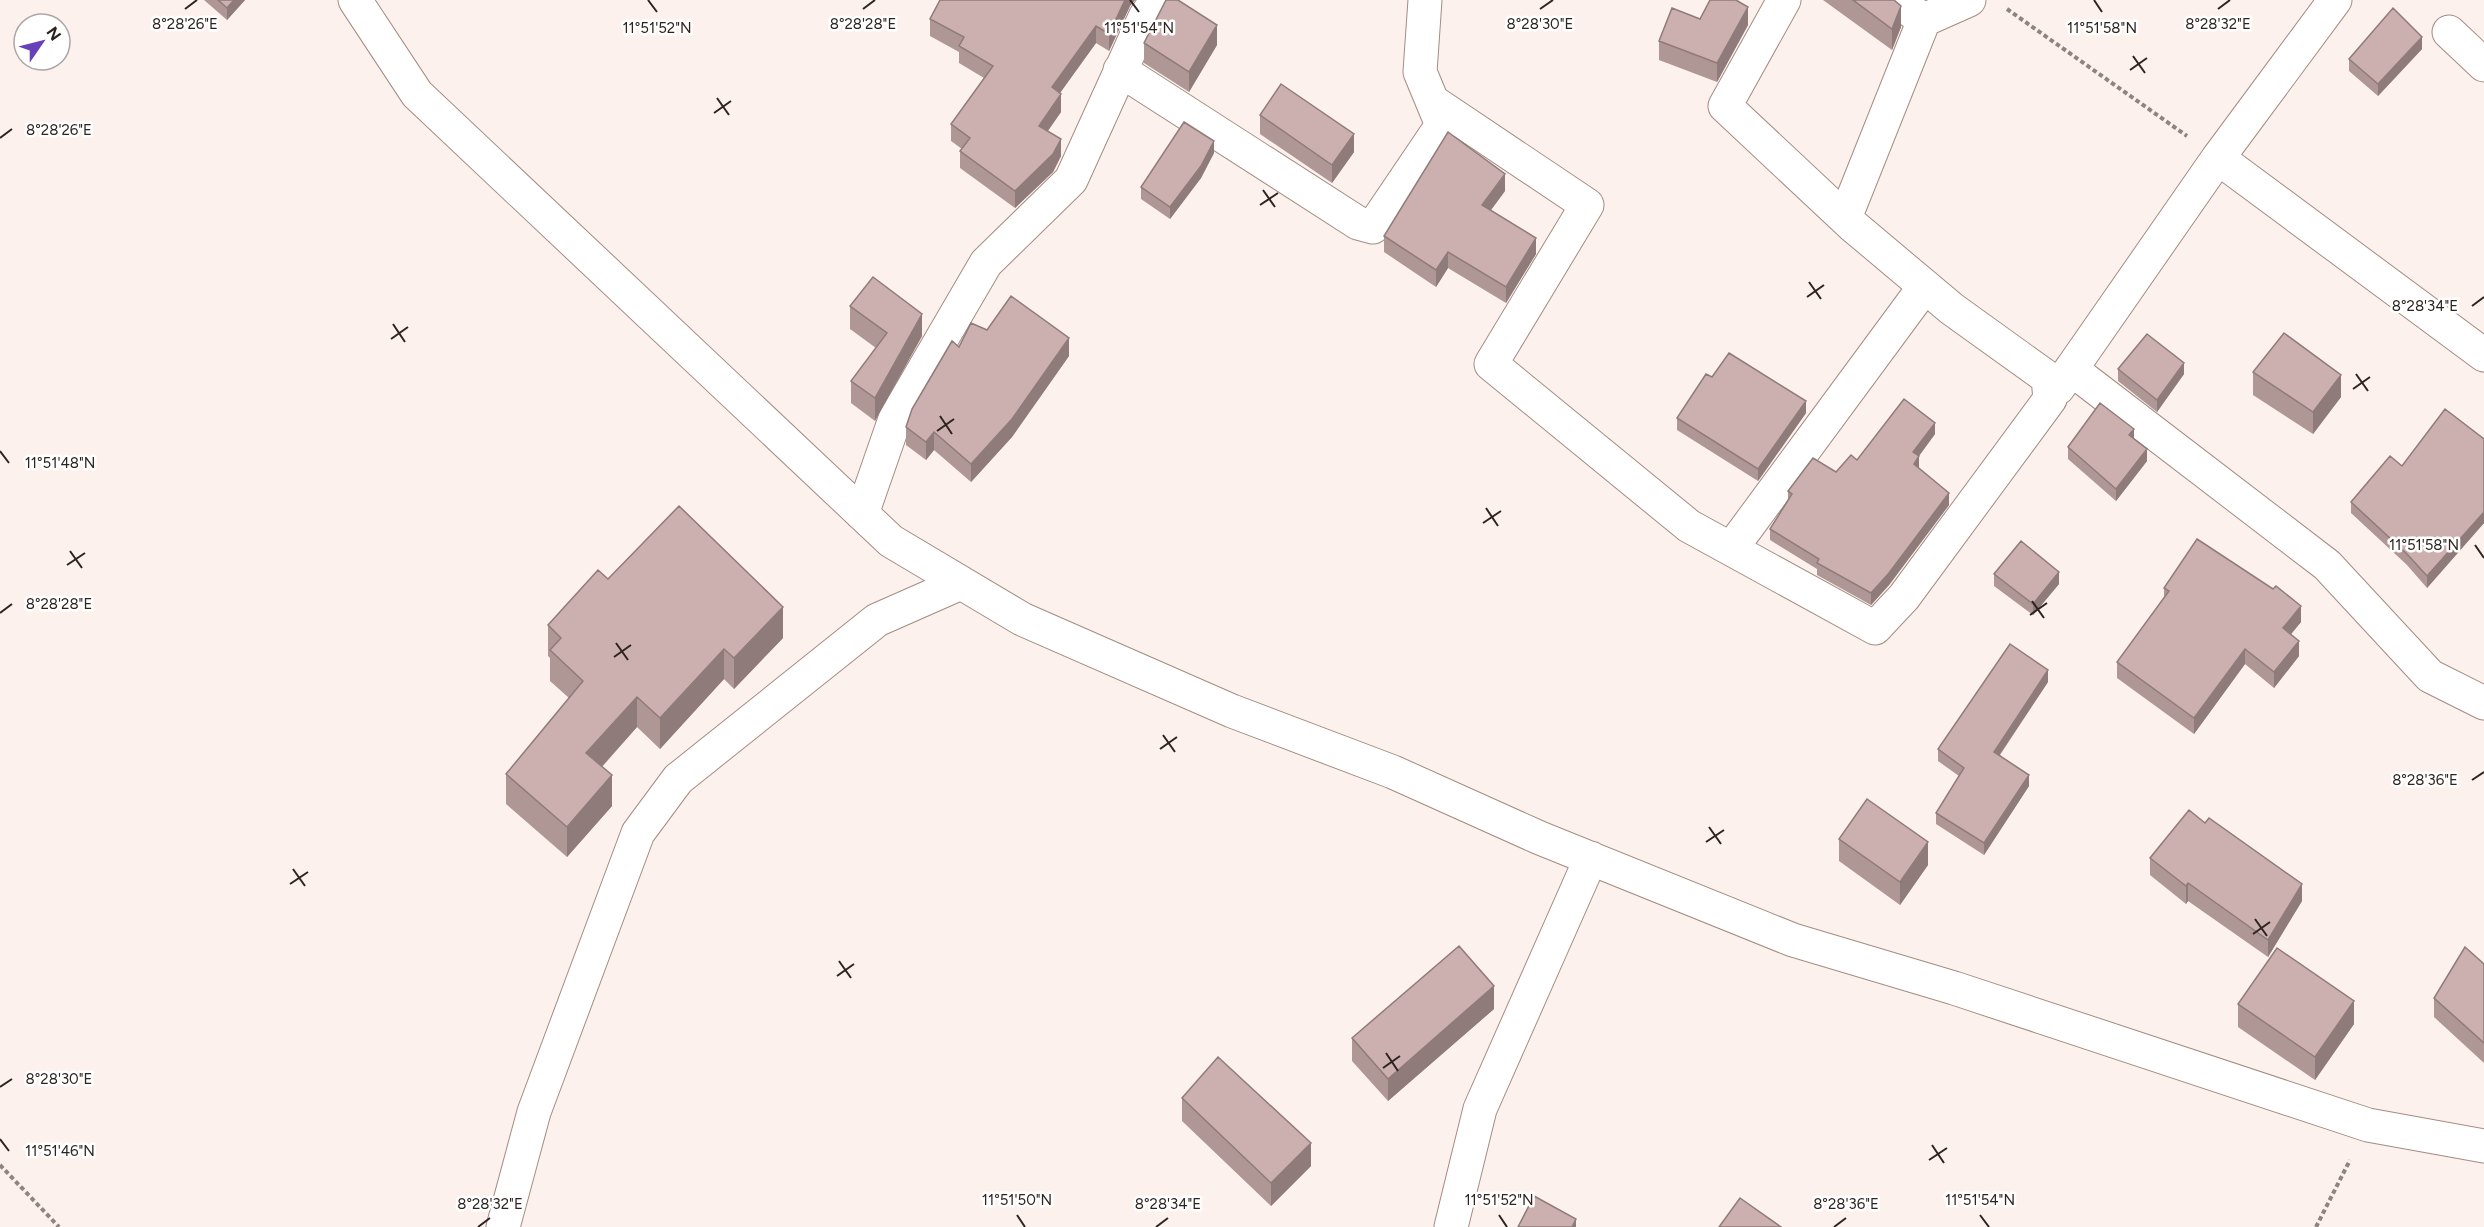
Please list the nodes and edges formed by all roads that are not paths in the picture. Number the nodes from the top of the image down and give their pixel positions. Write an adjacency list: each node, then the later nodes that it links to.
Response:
1 (356, 0): 19 (street)
2 (1157, 0): 11 (street)
3 (1425, 0): 12 (street)
4 (1784, 0): 14 (street)
5 (1895, 0): 8 (street)
6 (1969, 0): 8 (street)
7 (2335, 0): 13 (street)
8 (1924, 20): 14 (street)
9 (2450, 32): 10 (street)
10 (2484, 65)
11 (1120, 70): 12 (street); 19 (street)
12 (1432, 101): 20 (street)
13 (2218, 158): 16 (street); 17 (street)
14 (1845, 218): 15 (street)
15 (1925, 286): 18 (street); 20 (street)
16 (2484, 355)
17 (2071, 369): 18 (street); 22 (street)
18 (2050, 399): 20 (street)
19 (862, 514): 21 (street)
20 (1731, 549)
21 (962, 583): 23 (street); 25 (street)
22 (2484, 702)
23 (1590, 858): 24 (street); 26 (street)
24 (2480, 1141)
25 (503, 1227)
26 (1451, 1227)

